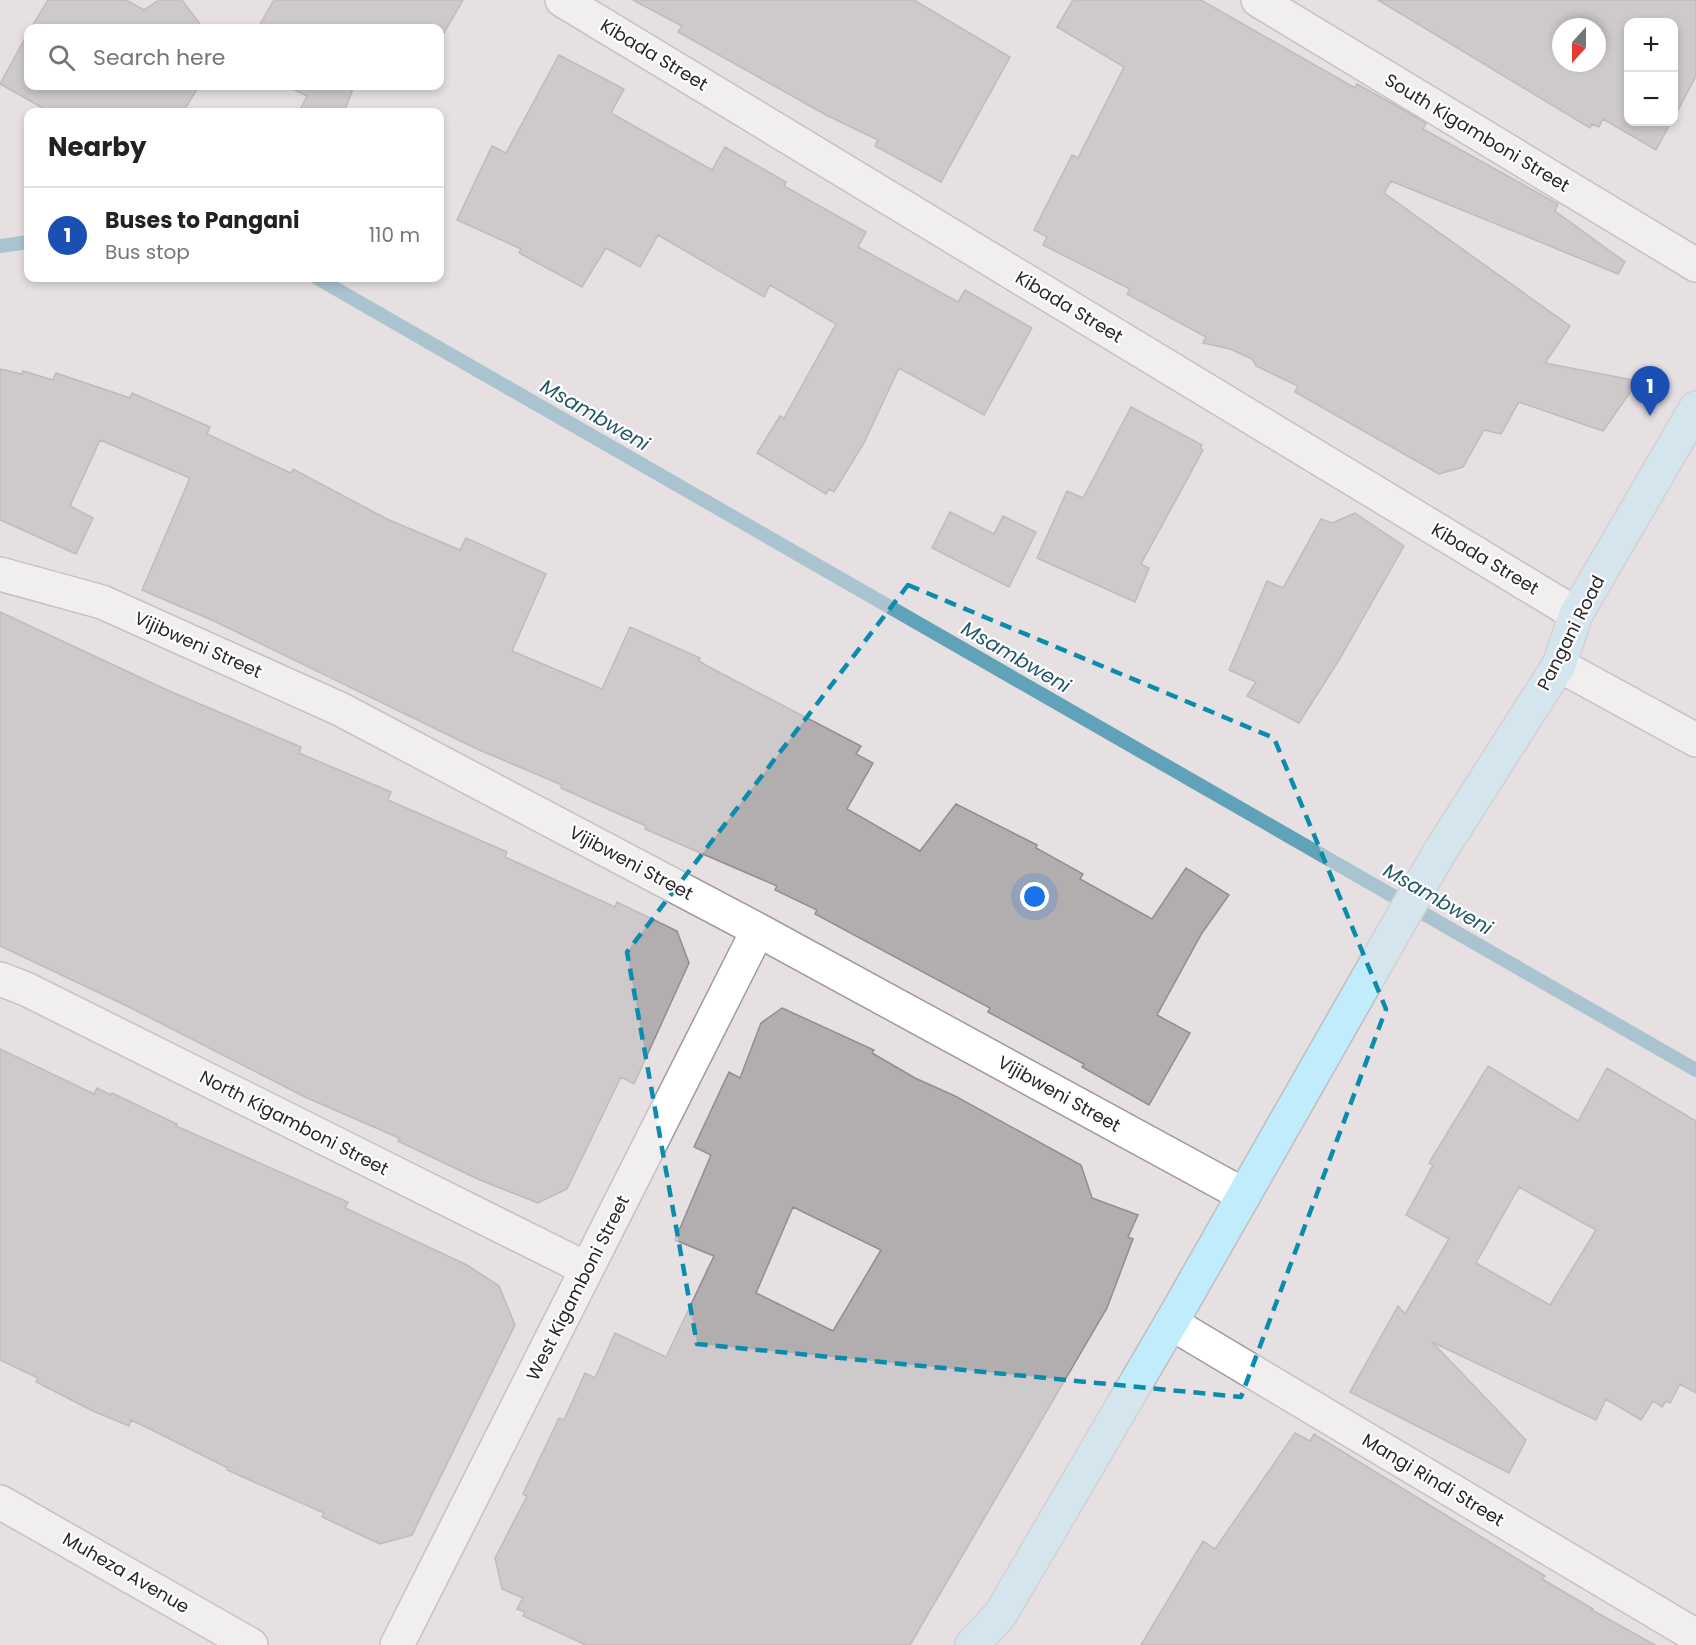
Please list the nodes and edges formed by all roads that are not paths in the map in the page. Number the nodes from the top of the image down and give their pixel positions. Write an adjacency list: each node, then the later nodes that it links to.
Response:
1 (562, 0): 6 (street, Kibada Street)
2 (1258, 0): 3 (street, South Kigamboni Street)
3 (1696, 265)
4 (1696, 408): 6 (main road, Pangani Road)
5 (0, 574): 9 (street, Vijibweni Street)
6 (1576, 614): 7 (main road, Pangani Road)
7 (1559, 665): 8 (street); 11 (main road, Pangani Road)
8 (1696, 740)
9 (758, 930): 11 (street, Vijibweni Street); 12 (street, West Kigamboni Street)
10 (0, 979): 12 (street, North Kigamboni Street)
11 (1244, 1195): 13 (main road, Pangani Road)
12 (587, 1269): 18 (street, West Kigamboni Street)
13 (1171, 1323): 15 (main road, Pangani Road); 16 (street, Mangi Rindi Street)
14 (0, 1502): 17 (street, Muheza Avenue)
15 (997, 1630): 19 (main road, Pangani Road)
16 (1696, 1636)
17 (251, 1645)
18 (397, 1645)
19 (972, 1645)

